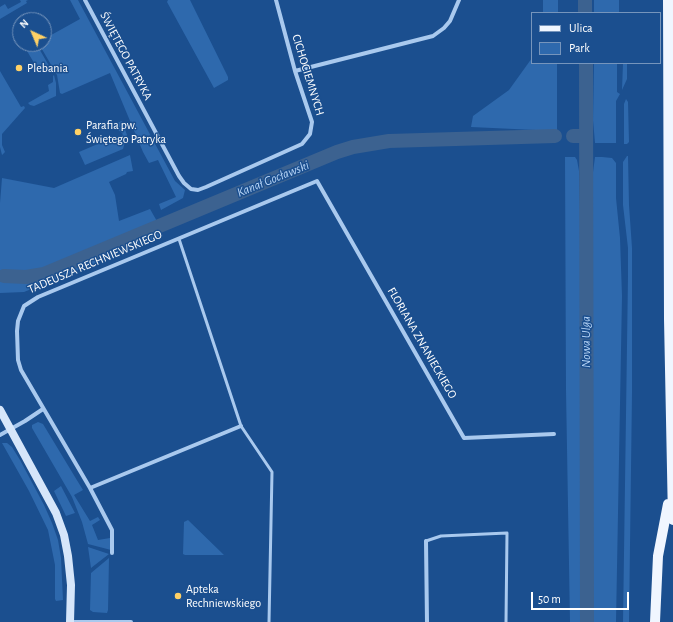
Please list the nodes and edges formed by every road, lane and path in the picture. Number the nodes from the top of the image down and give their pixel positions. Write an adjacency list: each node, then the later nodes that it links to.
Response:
1 (85, 0): 7 (street, ŚWIĘTEGO PATRYKA)
2 (276, 0): 5 (street, CICHOCIEMNYCH)
3 (459, 0): 5 (street)
4 (668, 0): 15 (main road)
5 (295, 71): 7 (street, CICHOCIEMNYCH)
6 (316, 181): 8 (street, TADEUSZA RECHNIEWSKIEGO); 14 (street, FLORIANA ZNANIECKIEGO)
7 (206, 188)
8 (179, 240): 9 (street, TADEUSZA RECHNIEWSKIEGO); 11 (lane)
9 (43, 409): 12 (street); 16 (street, TADEUSZA RECHNIEWSKIEGO)
10 (0, 410): 12 (street)
11 (241, 426): 16 (street); 23 (lane)
12 (10, 429): 13 (street); 20 (street)
13 (0, 434)
14 (554, 434)
15 (673, 482): 17 (main road); 26 (main road)
16 (90, 488): 19 (street, TADEUSZA RECHNIEWSKIEGO)
17 (673, 520)
18 (426, 542): 24 (street); 25 (lane)
19 (112, 553)
20 (70, 622): 21 (street)
21 (110, 622): 22 (street)
22 (131, 622)
23 (269, 622)
24 (427, 622)
25 (506, 622)
26 (655, 622)

